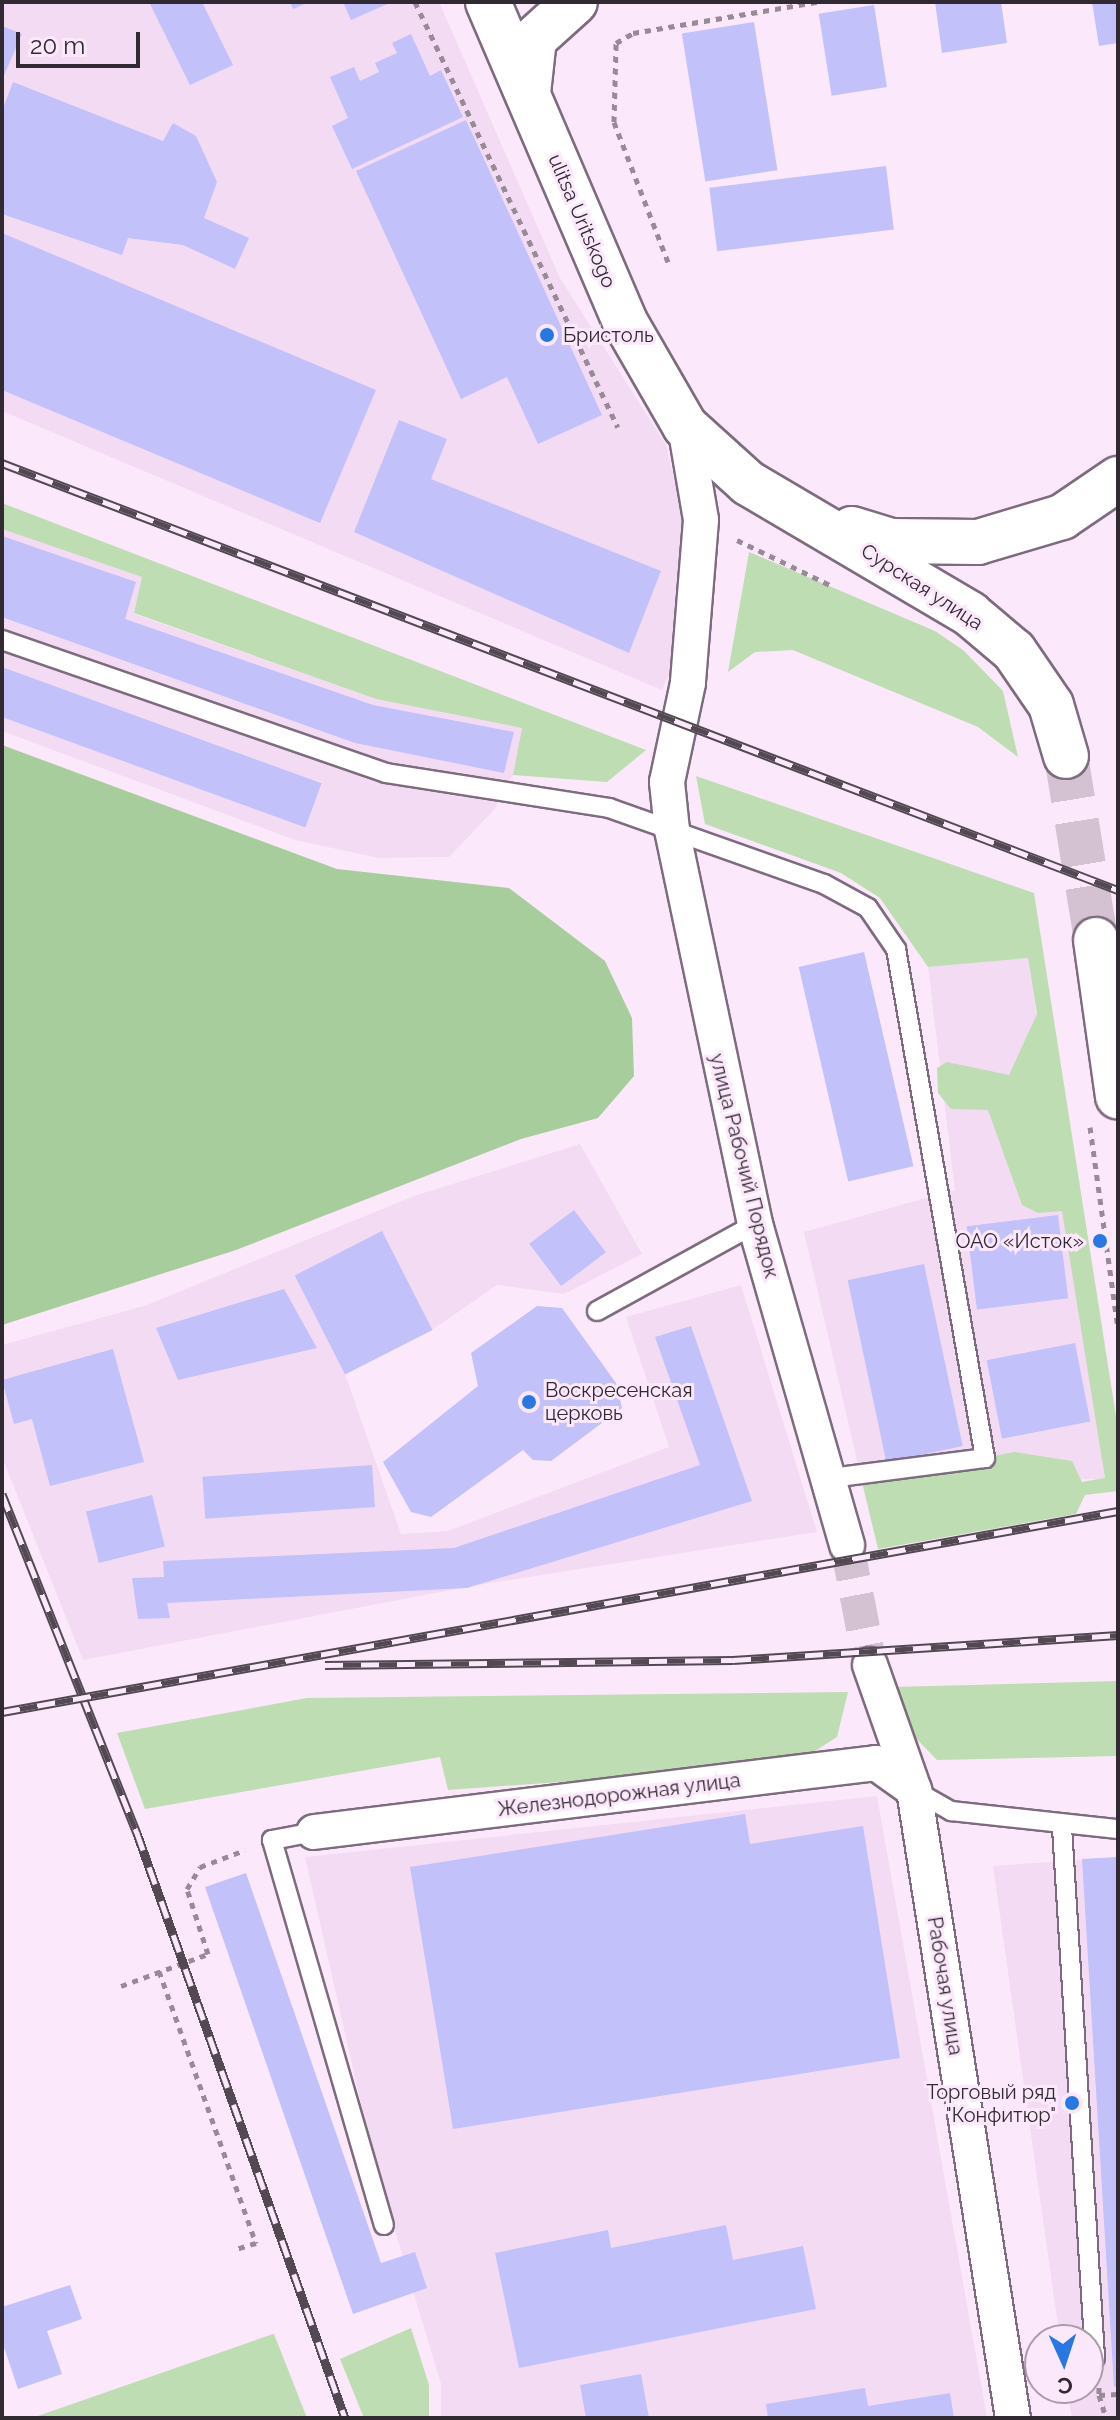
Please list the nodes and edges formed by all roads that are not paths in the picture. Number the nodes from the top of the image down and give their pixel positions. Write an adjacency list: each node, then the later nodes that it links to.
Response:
1 (488, 2): 3 (main road, ulitsa Uritskogo)
2 (575, 2): 3 (main road)
3 (528, 95): 4 (main road, ulitsa Uritskogo)
4 (685, 426): 6 (main road, ulitsa Uritskogo); 9 (street, улица Рабочий Порядок)
5 (1118, 479): 6 (main road)
6 (808, 515): 8 (main road, Сурская улица)
7 (2, 640): 9 (lane)
8 (1066, 756)
9 (672, 830): 12 (street, улица Рабочий Порядок); 14 (lane)
10 (1096, 940): 11 (main road)
11 (1103, 1104)
12 (755, 1224): 13 (lane); 14 (street, улица Рабочий Порядок)
13 (597, 1311)
14 (832, 1478): 15 (street, улица Рабочий Порядок)
15 (847, 1545)
16 (870, 1665): 17 (street, Рабочая улица)
17 (914, 1790): 18 (lane); 20 (street, Железнодорожная улица); 23 (street, Рабочая улица)
18 (1062, 1827): 19 (lane); 22 (lane)
19 (1118, 1829)
20 (314, 1832): 21 (lane)
21 (384, 2225)
22 (1093, 2324)
23 (1013, 2418)

